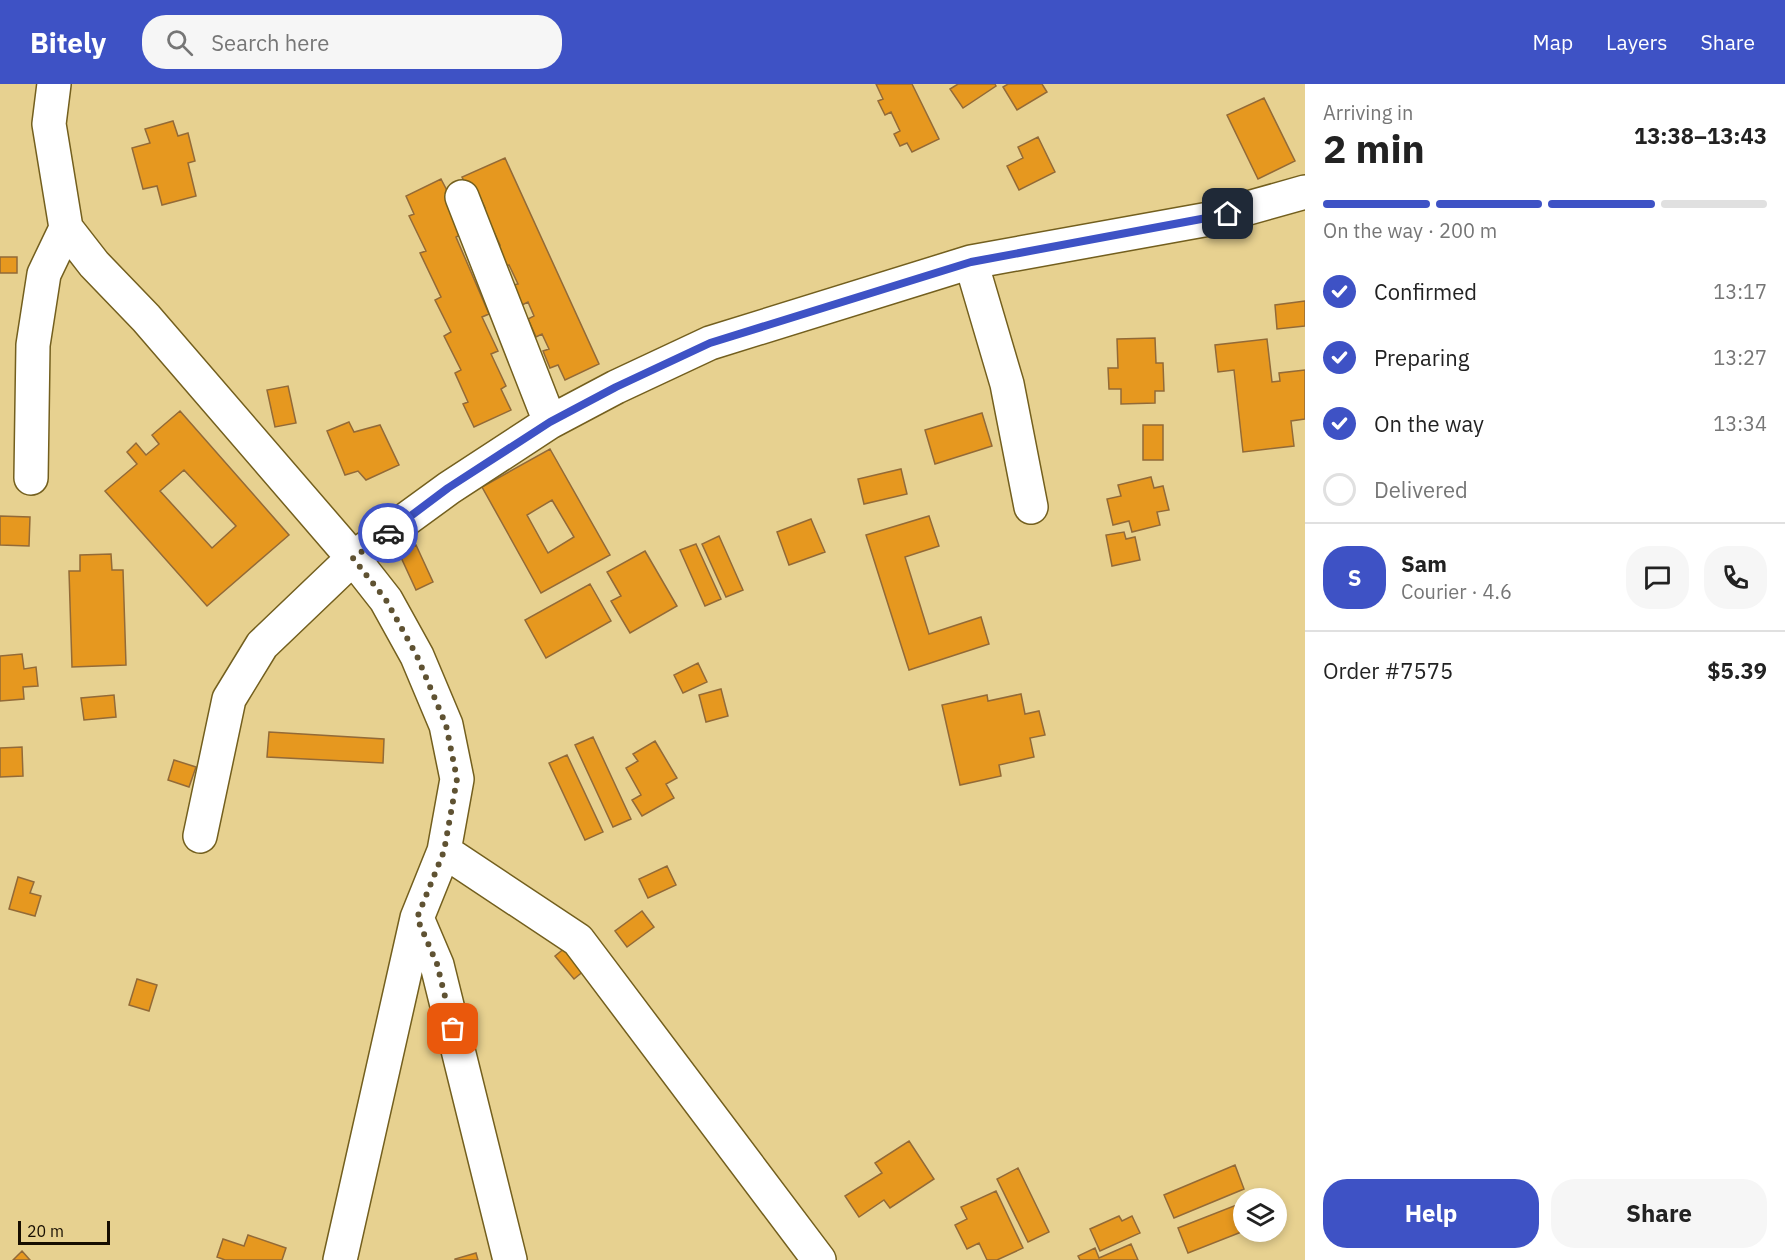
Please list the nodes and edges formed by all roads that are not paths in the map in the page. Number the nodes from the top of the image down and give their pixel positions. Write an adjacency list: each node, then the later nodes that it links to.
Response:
1 (54, 84): 4 (street)
2 (1305, 192): 5 (street)
3 (462, 197): 6 (street)
4 (66, 228): 7 (street); 9 (street)
5 (971, 262): 6 (street); 8 (street)
6 (550, 422): 9 (street)
7 (31, 478)
8 (1031, 507)
9 (353, 558): 10 (street); 11 (street)
10 (200, 836)
11 (444, 851): 12 (street); 15 (street)
12 (417, 918): 13 (street); 14 (street)
13 (340, 1260)
14 (510, 1260)
15 (819, 1260)

